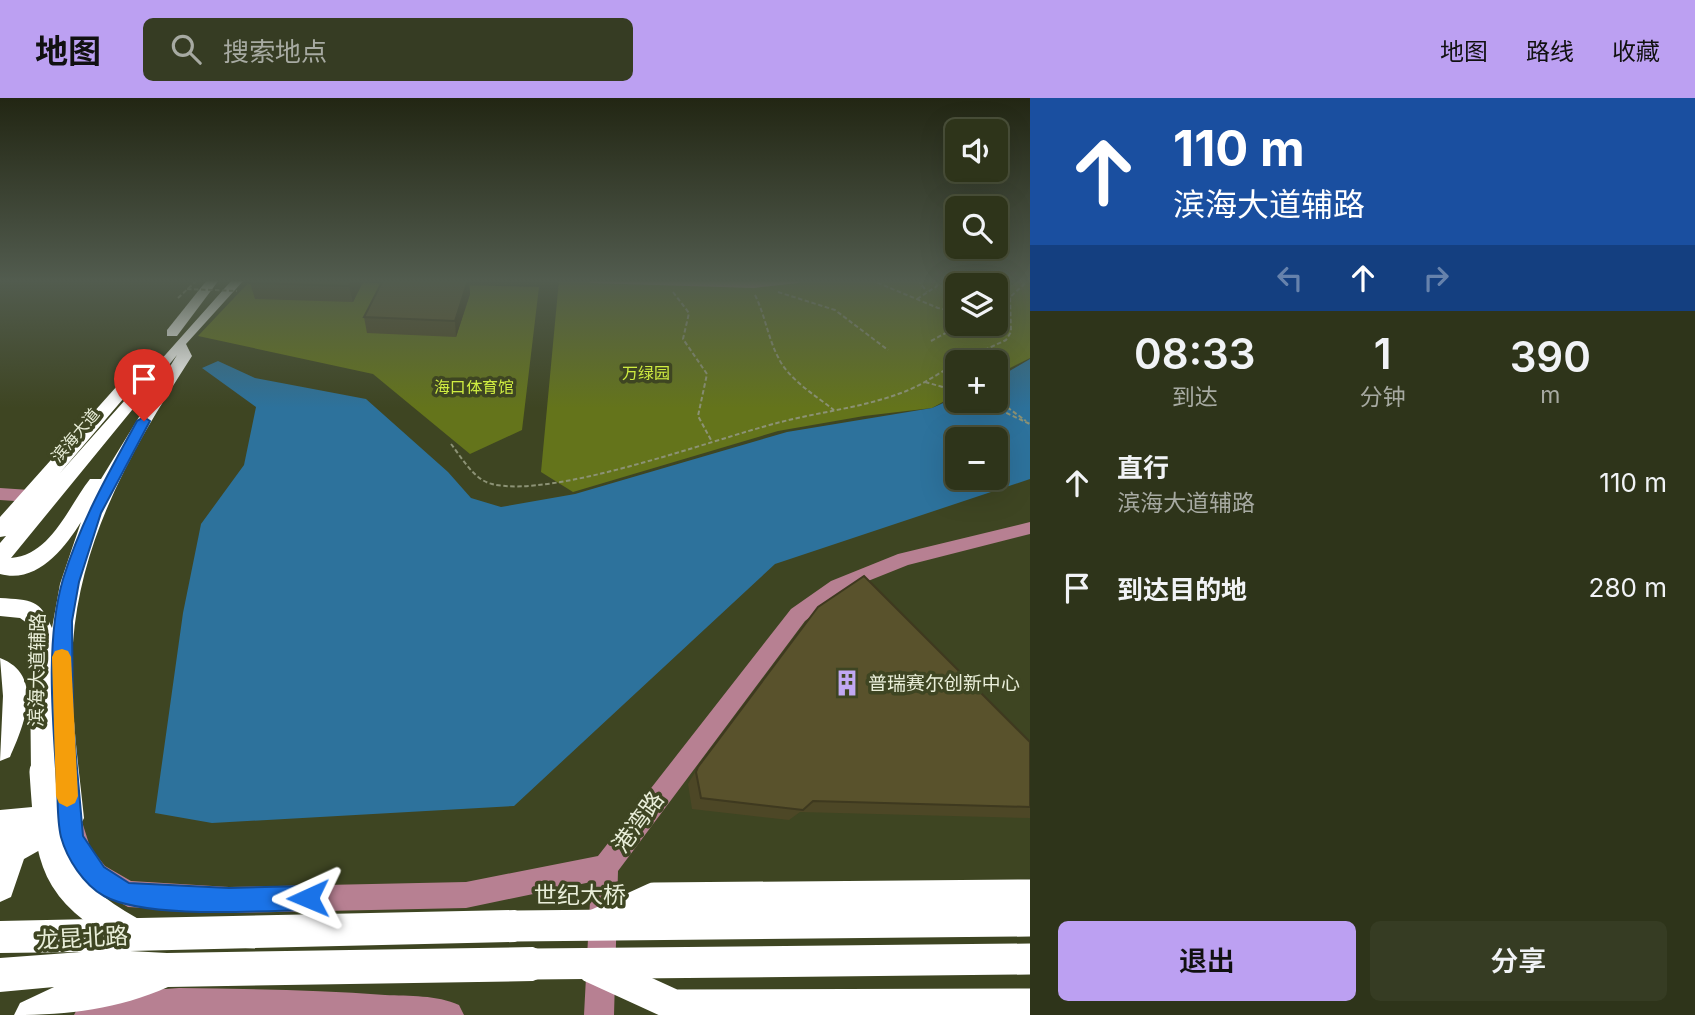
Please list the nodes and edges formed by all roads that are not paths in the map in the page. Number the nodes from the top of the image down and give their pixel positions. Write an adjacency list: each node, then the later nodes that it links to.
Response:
1 (177, 323): 6 (highway, 滨海大道)
2 (203, 323): 3 (highway, 滨海大道)
3 (177, 351): 4 (highway); 10 (highway, 滨海大道); 18 (highway, 滨海大道辅路)
4 (97, 484): 11 (highway); 16 (highway)
5 (0, 494): 6 (street)
6 (30, 496): 7 (highway); 9 (highway, 滨海大道)
7 (0, 510)
8 (1030, 528): 12 (street, 港湾路)
9 (0, 530)
10 (0, 557)
11 (0, 562)
12 (855, 579): 13 (street); 20 (street, 港湾路)
13 (874, 598)
14 (0, 607): 16 (highway)
15 (0, 669): 17 (highway)
16 (42, 673): 25 (highway, bridge)
17 (0, 748)
18 (69, 818): 19 (highway); 20 (street, 港湾路)
19 (4, 833): 21 (highway)
20 (606, 867): 35 (street)
21 (0, 886)
22 (1030, 895): 24 (highway, bridge)
23 (1030, 921): 24 (highway, 世纪大桥, bridge)
24 (589, 927): 25 (highway, 世纪大桥, bridge)
25 (130, 932): 26 (highway, 龙昆北路)
26 (0, 936)
27 (1030, 959): 28 (highway, bridge)
28 (588, 965): 29 (highway, bridge); 31 (highway, bridge)
29 (167, 970): 30 (highway, 龙昆北路); 32 (highway)
30 (0, 975)
31 (1030, 1004)
32 (32, 1015)
33 (89, 1015): 34 (street)
34 (449, 1015)
35 (599, 1015)

